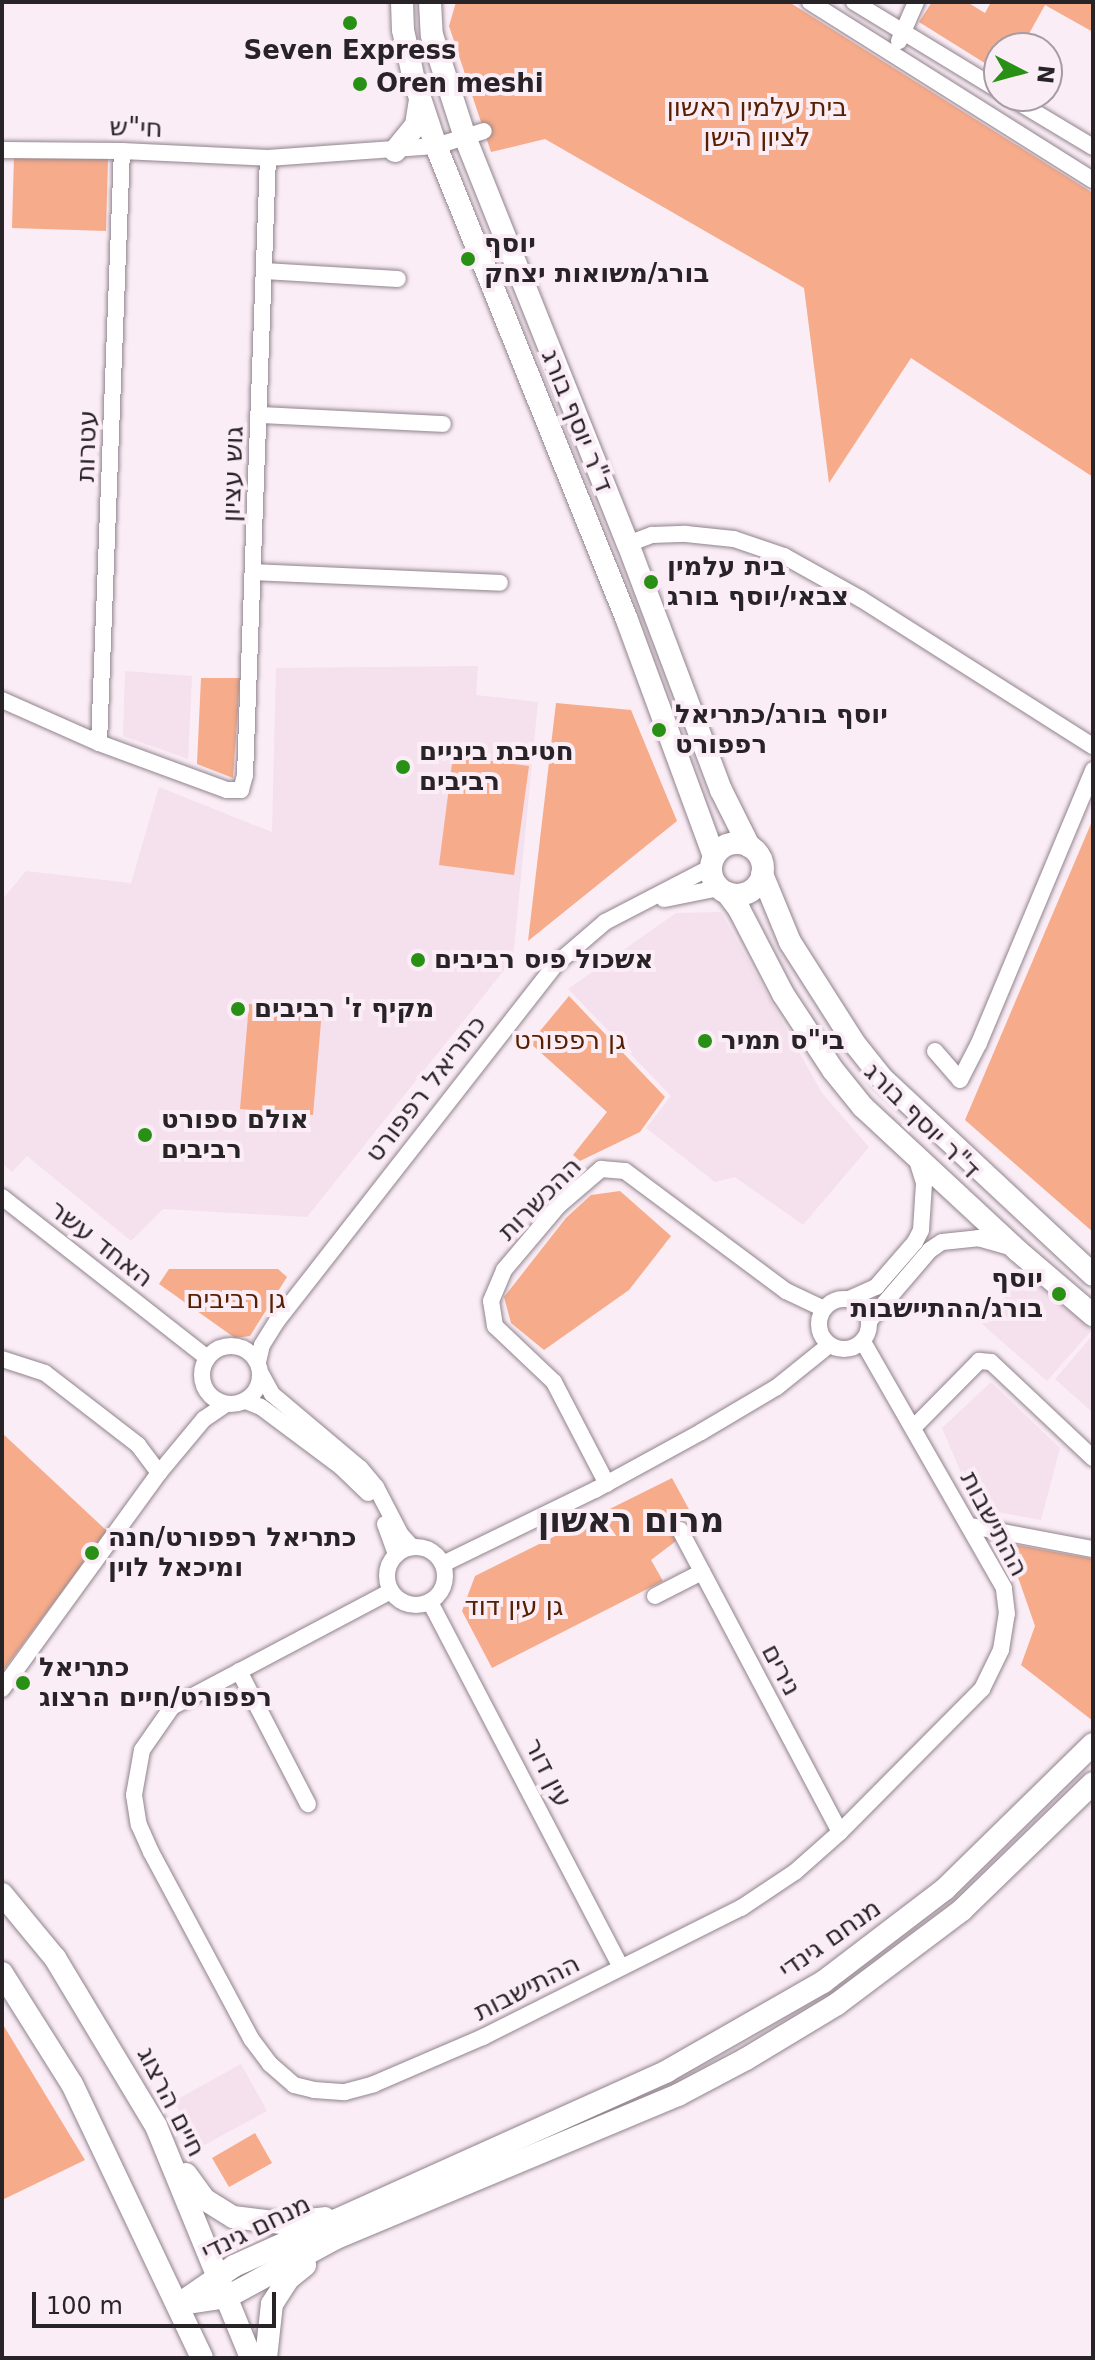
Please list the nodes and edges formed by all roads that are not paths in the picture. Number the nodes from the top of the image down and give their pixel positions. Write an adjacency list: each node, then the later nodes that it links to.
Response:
1 (402, 2): 11 (main road, ד"ר יוסף בורג)
2 (430, 2): 8 (main road, ד"ר יוסף בורג)
3 (445, 2): 8 (main road)
4 (810, 2): 9 (street)
5 (854, 2): 7 (street)
6 (916, 2): 7 (street)
7 (903, 32): 9 (street); 10 (street)
8 (432, 35): 13 (main road, ד"ר יוסף בורג)
9 (894, 54): 20 (street)
10 (983, 80)
11 (420, 96): 14 (main road, ד"ר יוסף בורג); 18 (main road)
12 (1035, 112): 15 (street)
13 (475, 134): 14 (street, חי"ש); 25 (main road, ד"ר יוסף בורג)
14 (436, 146): 18 (street, חי"ש); 34 (main road, ד"ר יוסף בורג)
15 (1093, 147)
16 (2, 150): 17 (street, חי"ש)
17 (122, 151): 19 (street, חי"ש); 29 (street, עטרות)
18 (395, 151): 19 (street, חי"ש)
19 (268, 158): 21 (street, גוש עציון)
20 (1093, 180)
21 (264, 271): 22 (street); 23 (street, גוש עציון)
22 (398, 279)
23 (259, 415): 24 (street); 26 (street, גוש עציון)
24 (443, 424)
25 (628, 544): 30 (street); 32 (main road, ד"ר יוסף בורג)
26 (253, 572): 27 (street); 29 (street, גוש עציון)
27 (500, 583)
28 (2, 700): 29 (street)
29 (99, 743)
30 (1093, 746)
31 (1093, 770): 35 (street)
32 (749, 846): 33 (main road); 34 (main road)
33 (762, 874): 34 (main road); 39 (main road, ד"ר יוסף בורג)
34 (718, 876): 36 (main road, ד"ר יוסף בורג); 44 (street, כתריאל רפפורט)
35 (935, 1051)
36 (917, 1160): 38 (main road, ד"ר יוסף בורג); 40 (street)
37 (2, 1197): 48 (street, האחד עשר)
38 (1018, 1251): 42 (main road, ד"ר יוסף בורג); 43 (street)
39 (1093, 1275)
40 (849, 1299): 41 (street); 43 (street)
41 (824, 1309): 46 (street); 58 (street, ההכשרות)
42 (1093, 1315)
43 (870, 1320): 45 (street)
44 (269, 1333): 47 (street, כתריאל רפפורט); 50 (street, כתריאל רפפורט)
45 (863, 1342): 46 (street); 54 (street, ההתישבות)
46 (829, 1345): 58 (street)
47 (244, 1349): 48 (street); 50 (street)
48 (207, 1358): 51 (street)
49 (2, 1359): 57 (street)
50 (259, 1368): 52 (street); 61 (street)
51 (208, 1393): 53 (street); 55 (street)
52 (246, 1401): 53 (street); 63 (street)
53 (226, 1404): 55 (street)
54 (914, 1427): 56 (street); 59 (street, ההתישבות)
55 (190, 1436): 57 (street)
56 (1093, 1458)
57 (159, 1473): 70 (street)
58 (607, 1484): 64 (street)
59 (971, 1526): 62 (street); 74 (street, ההתישבות)
60 (680, 1530): 65 (street, נירים)
61 (412, 1547): 63 (street); 64 (street)
62 (1093, 1549)
63 (396, 1555): 66 (street)
64 (443, 1564): 68 (street)
65 (702, 1572): 67 (street); 74 (street, נירים)
66 (391, 1591): 68 (street); 69 (street, ההתישבות)
67 (655, 1596)
68 (430, 1602): 76 (street, עין דור)
69 (239, 1671): 73 (street); 76 (street, ההתישבות)
70 (2, 1689)
71 (1093, 1744): 79 (main road, מנחם גינדי)
72 (1093, 1783): 80 (main road, מנחם גינדי)
73 (308, 1804)
74 (840, 1832): 76 (street, ההתישבות)
75 (2, 1891): 78 (main road, חיים הרצוג)
76 (621, 1967)
77 (2, 1973): 83 (main road)
78 (156, 2126): 79 (main road); 81 (main road, חיים הרצוג)
79 (346, 2215): 81 (main road, מנחם גינדי)
80 (336, 2238): 82 (main road, מנחם גינדי); 86 (main road)
81 (218, 2274): 82 (main road, חיים הרצוג); 83 (main road, מנחם גינדי)
82 (227, 2297): 83 (main road, מנחם גינדי); 85 (main road, חיים הרצוג)
83 (179, 2304): 84 (main road)
84 (202, 2358)
85 (251, 2358)
86 (266, 2358)

